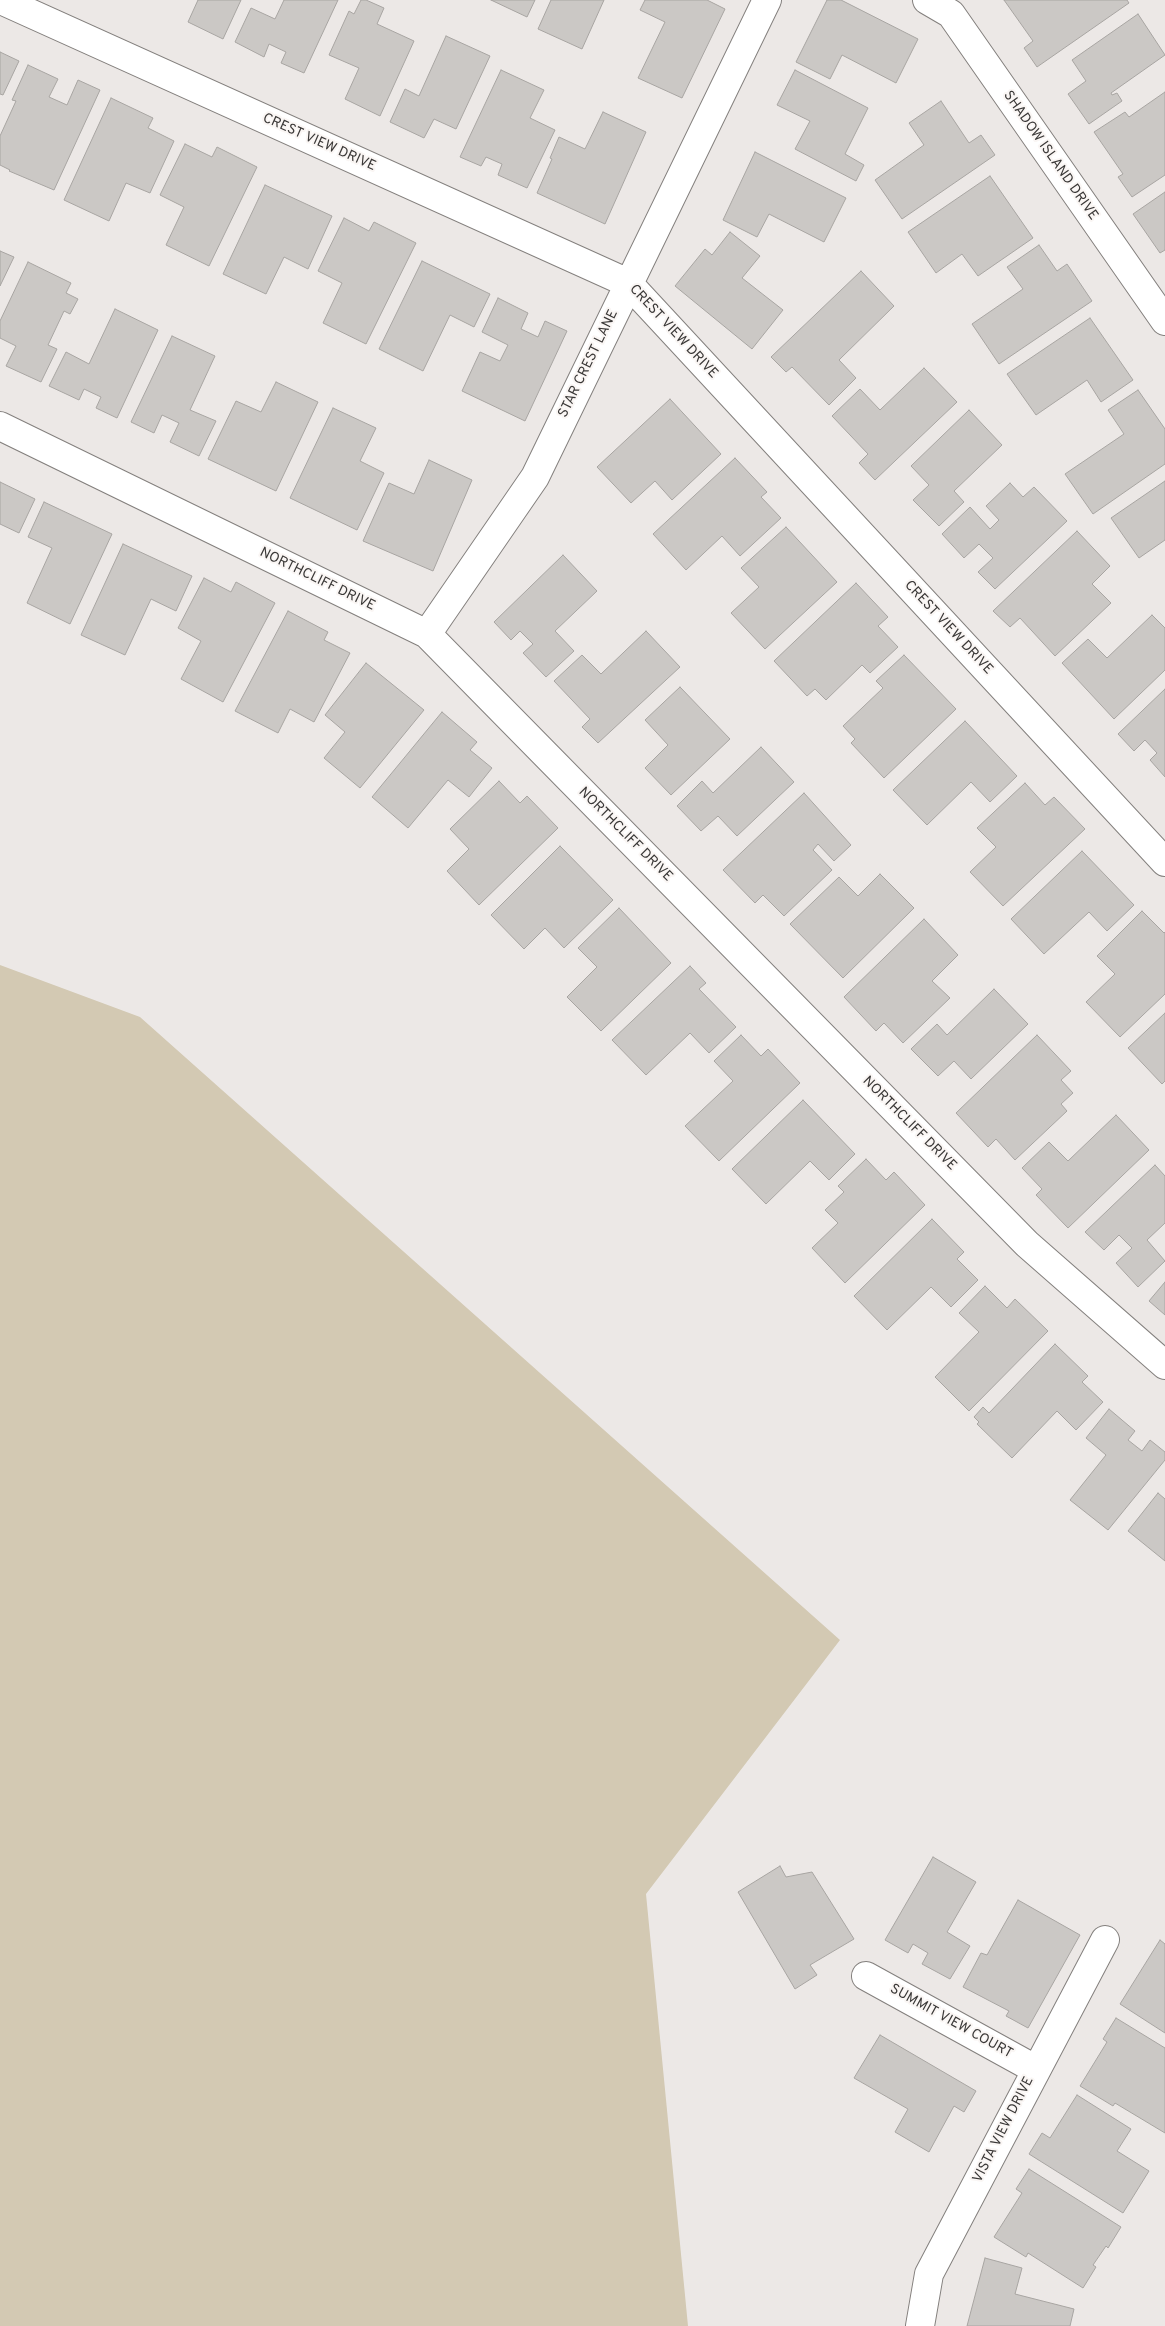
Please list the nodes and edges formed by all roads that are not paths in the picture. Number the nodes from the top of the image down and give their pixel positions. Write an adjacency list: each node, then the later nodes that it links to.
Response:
1 (2, 0): 4 (street, CREST VIEW DRIVE)
2 (767, 0): 4 (street, STAR CREST LANE)
3 (927, 0): 5 (street, SHADOW ISLAND DRIVE)
4 (628, 283): 7 (street, STAR CREST LANE); 8 (street, CREST VIEW DRIVE)
5 (1165, 321)
6 (0, 426): 7 (street, NORTHCLIFF DRIVE)
7 (426, 634): 9 (street, NORTHCLIFF DRIVE)
8 (1165, 862)
9 (1165, 1365)
10 (1105, 1940): 12 (street, VISTA VIEW DRIVE)
11 (866, 1976): 12 (street, SUMMIT VIEW COURT)
12 (1035, 2069): 13 (street, VISTA VIEW DRIVE)
13 (920, 2326)

